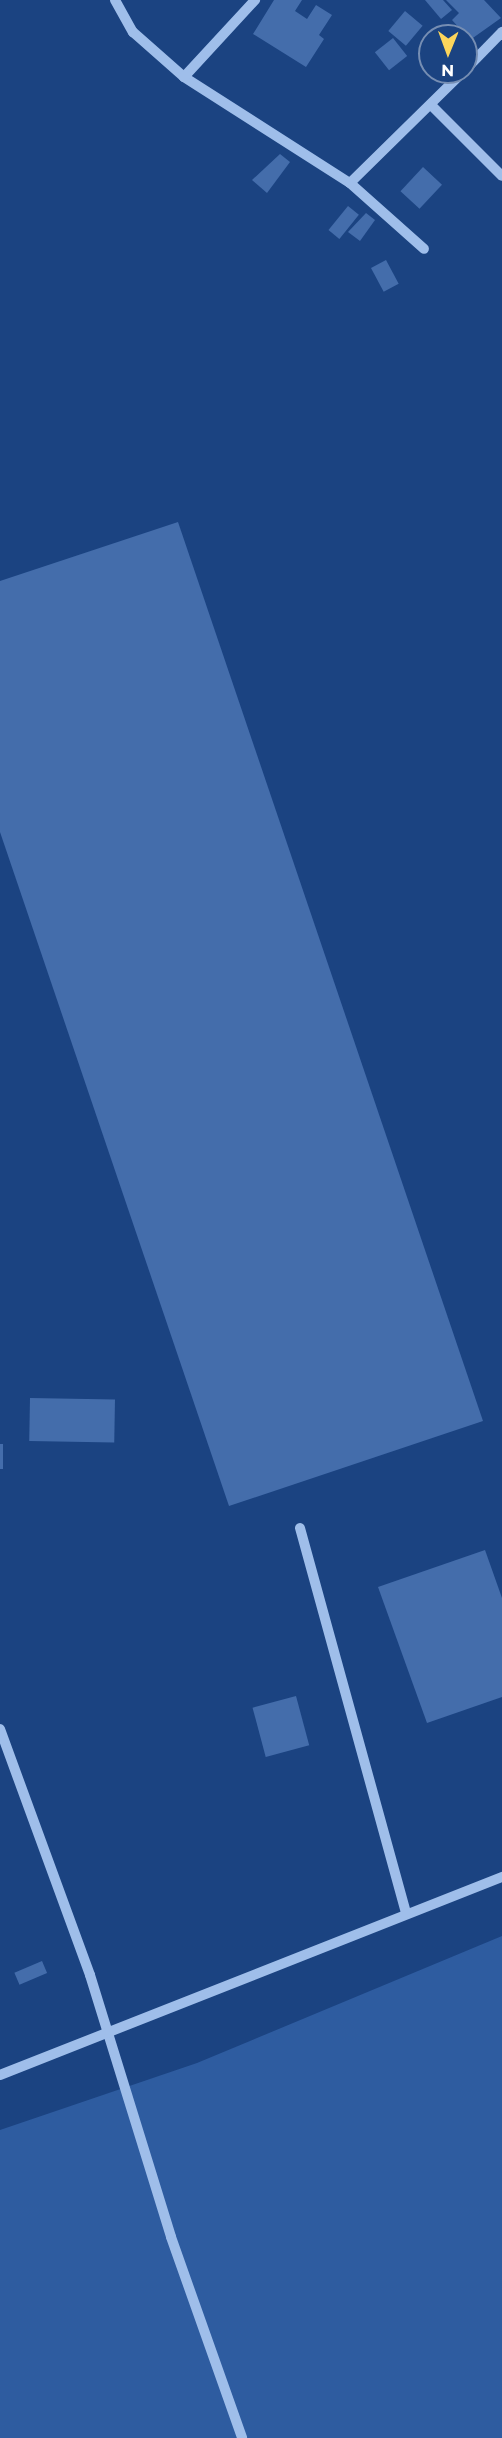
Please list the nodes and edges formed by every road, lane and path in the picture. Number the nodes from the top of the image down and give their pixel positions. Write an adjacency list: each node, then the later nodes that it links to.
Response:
1 (115, 0): 5 (street)
2 (255, 0): 5 (street)
3 (502, 32): 4 (street)
4 (478, 57)
5 (184, 77): 9 (street)
6 (451, 84): 7 (street)
7 (431, 105): 8 (street); 9 (street)
8 (502, 176)
9 (350, 183): 10 (street)
10 (424, 249)
11 (300, 1528): 14 (street)
12 (0, 1729): 15 (street)
13 (502, 1877): 14 (street)
14 (406, 1913): 15 (street)
15 (108, 2031): 16 (street); 17 (street)
16 (0, 2075)
17 (242, 2438)

